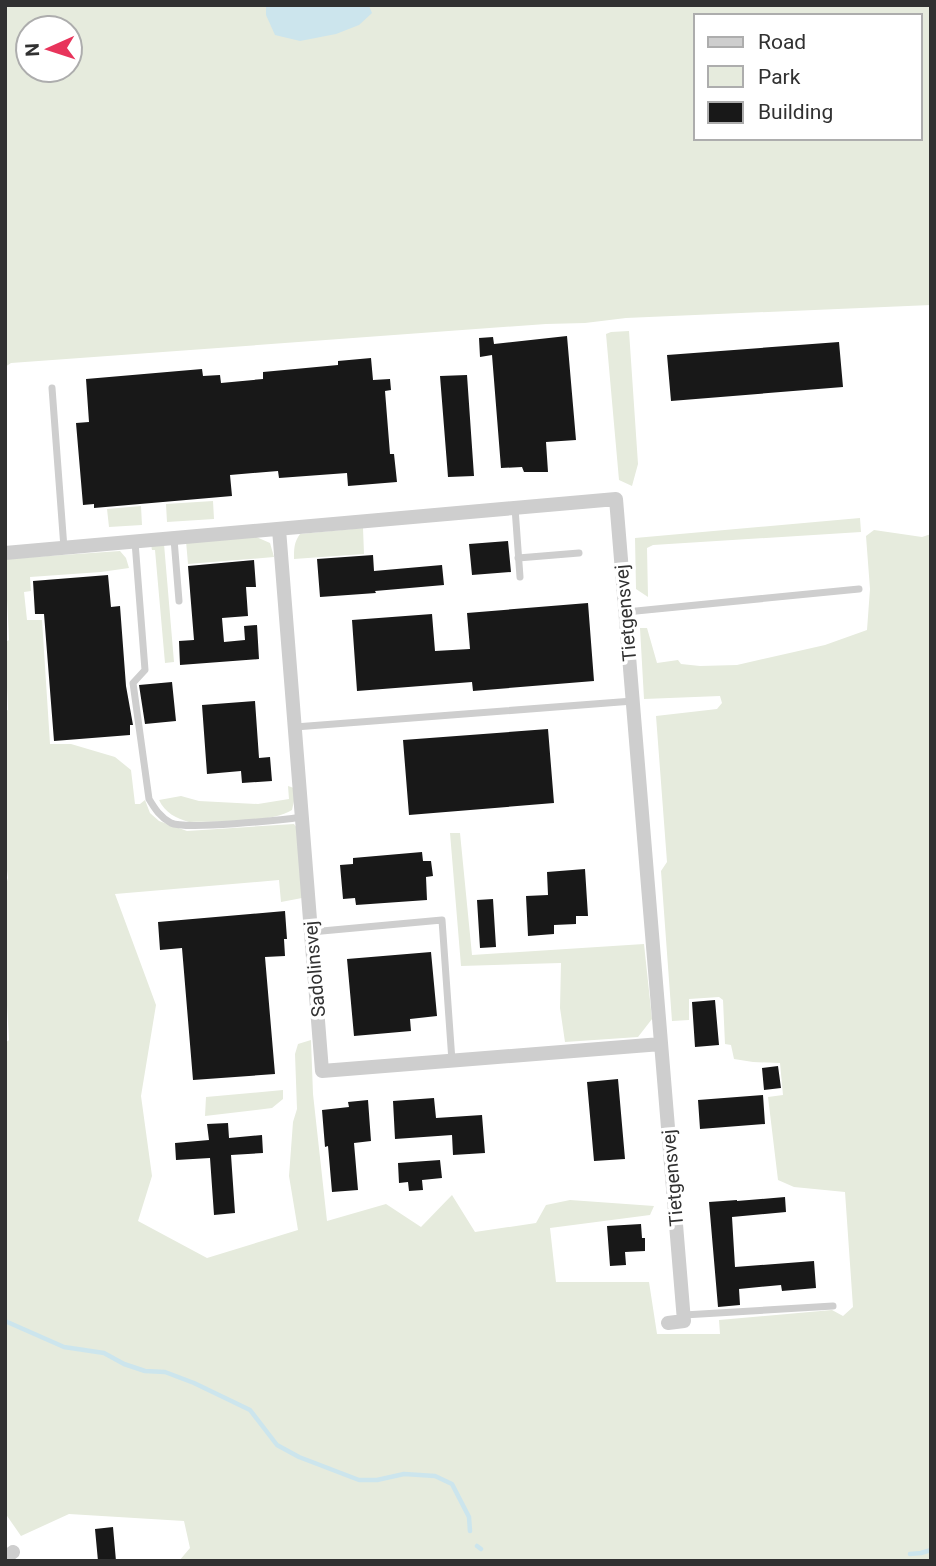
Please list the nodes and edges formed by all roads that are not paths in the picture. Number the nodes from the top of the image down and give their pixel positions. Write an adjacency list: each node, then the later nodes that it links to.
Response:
1 (52, 387): 6 (lane)
2 (515, 508): 3 (street, Tietgensvej); 9 (lane); 13 (street, Tietgensvej)
3 (279, 529): 4 (street, Tietgensvej); 15 (street, Sadolinsvej)
4 (174, 538): 5 (street, Tietgensvej); 12 (lane)
5 (134, 541): 6 (street, Tietgensvej); 16 (lane)
6 (64, 548): 8 (street, Tietgensvej)
7 (579, 552): 9 (lane)
8 (5, 553)
9 (519, 558): 10 (lane)
10 (520, 577)
11 (859, 589): 13 (lane)
12 (179, 601)
13 (625, 612): 14 (street, Tietgensvej)
14 (633, 701): 15 (lane); 18 (street, Tietgensvej)
15 (295, 727): 16 (street, Sadolinsvej)
16 (302, 817): 17 (street, Sadolinsvej)
17 (311, 932): 19 (street, Sadolinsvej); 19 (lane)
18 (661, 1044): 19 (street, Sadolinsvej); 21 (street, Tietgensvej)
19 (452, 1060)
20 (833, 1306): 21 (lane)
21 (684, 1315): 22 (street)
22 (668, 1323)

